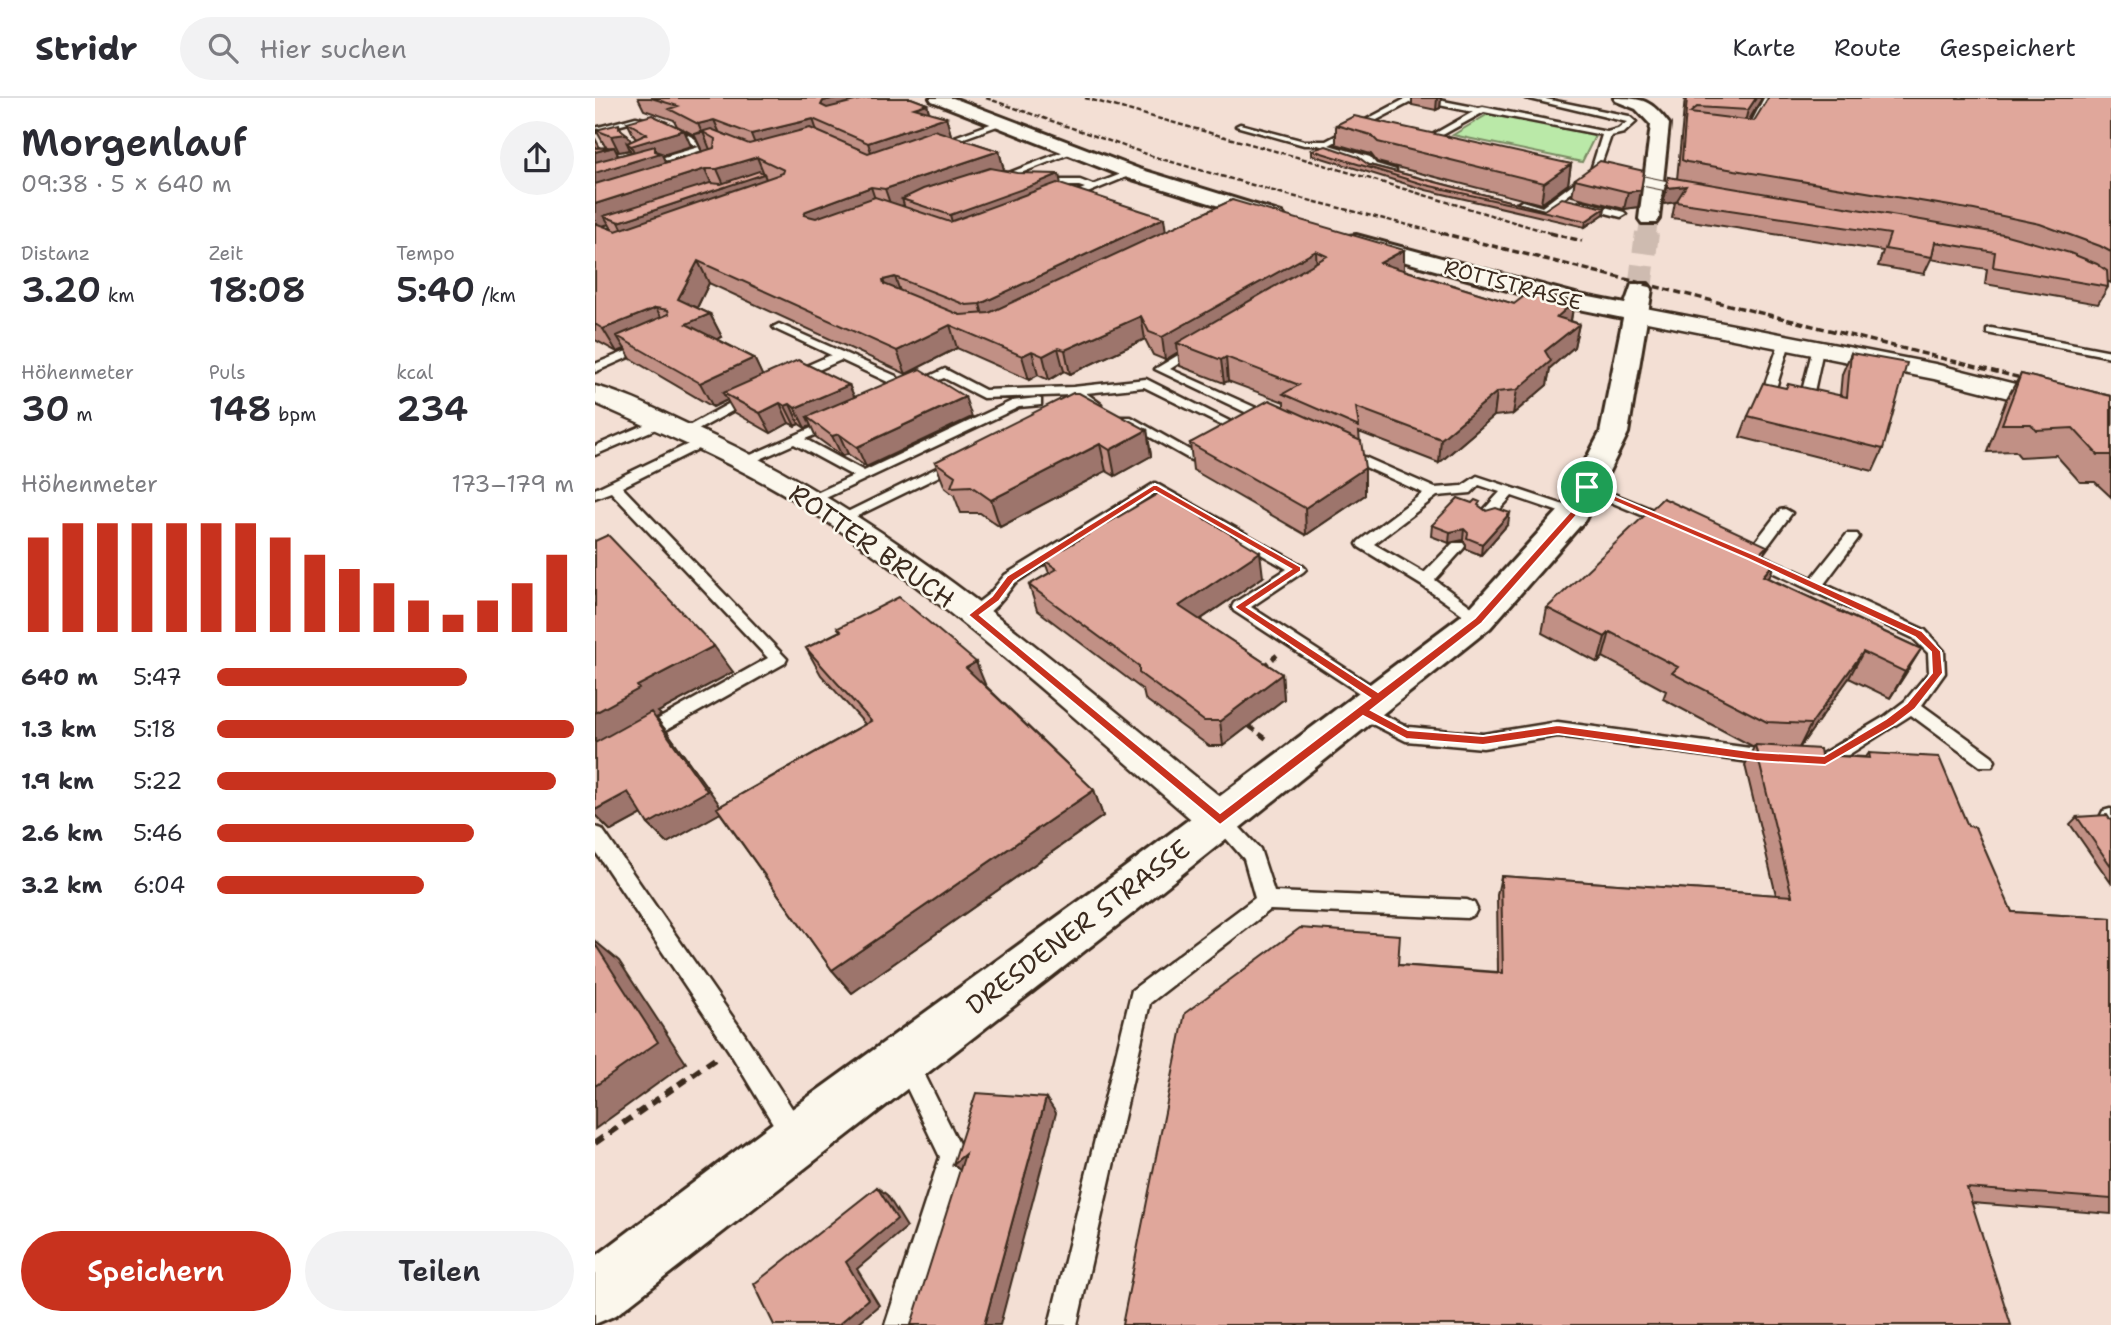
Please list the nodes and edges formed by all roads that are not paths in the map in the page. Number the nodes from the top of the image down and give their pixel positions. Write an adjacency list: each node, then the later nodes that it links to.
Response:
1 (938, 98): 9 (street)
2 (1415, 98): 7 (lane); 18 (lane)
3 (1530, 98): 13 (lane)
4 (1590, 98): 8 (street)
5 (1622, 98): 8 (street)
6 (1768, 98): 15 (lane)
7 (1484, 109): 13 (lane); 14 (lane)
8 (1655, 118): 42 (street)
9 (999, 124): 21 (lane); 22 (street)
10 (1240, 126): 18 (lane)
11 (595, 132): 16 (lane); 19 (lane)
12 (1424, 134): 14 (lane)
13 (1607, 134): 27 (lane)
14 (1437, 136): 17 (lane)
15 (1746, 136)
16 (605, 139)
17 (1450, 139)
18 (1325, 143): 29 (lane)
19 (705, 147): 20 (lane); 24 (lane)
20 (730, 147)
21 (926, 149)
22 (1073, 151): 28 (street); 32 (lane)
23 (711, 157): 25 (lane)
24 (628, 166)
25 (670, 167)
26 (1582, 168): 27 (lane)
27 (1595, 171): 30 (lane); 38 (lane)
28 (1132, 173): 36 (lane); 43 (street)
29 (1399, 173)
30 (1606, 173)
31 (1627, 178): 37 (lane, bridge)
32 (997, 179): 33 (lane); 35 (lane)
33 (986, 183)
34 (1031, 184): 36 (lane)
35 (1012, 185)
36 (1093, 188): 39 (lane)
37 (1689, 190)
38 (1558, 198): 40 (lane); 41 (lane)
39 (1052, 202)
40 (1517, 203)
41 (1621, 214)
42 (1649, 219)
43 (1293, 223)
44 (1332, 234): 45 (street, ROTTSTRASSE)
45 (1637, 301): 50 (street, ROTTSTRASSE); 79 (street, DRESDENER STRASSE)
46 (779, 327): 54 (lane)
47 (1991, 331): 53 (lane)
48 (662, 341): 55 (lane)
49 (1206, 343): 66 (lane)
50 (1784, 344): 51 (street, ROTTSTRASSE); 51 (lane)
51 (1817, 350): 64 (street, ROTTSTRASSE)
52 (595, 351): 55 (lane)
53 (2111, 354)
54 (840, 356): 57 (lane); 58 (lane)
55 (611, 361): 56 (lane)
56 (595, 368)
57 (892, 379)
58 (778, 384)
59 (765, 389): 67 (lane)
60 (907, 389): 61 (lane)
61 (1073, 391): 61 (lane)
62 (595, 394): 67 (street, ROTTER BRUCH)
63 (1051, 407): 73 (lane)
64 (2108, 415)
65 (845, 417): 68 (lane)
66 (1284, 425)
67 (681, 432): 70 (lane); 72 (street, ROTTER BRUCH); 74 (lane)
68 (795, 439): 72 (lane); 73 (lane)
69 (1334, 447): 76 (lane)
70 (595, 451)
71 (974, 453): 82 (lane)
72 (742, 462): 78 (street, ROTTER BRUCH)
73 (863, 476): 78 (lane)
74 (613, 486): 77 (lane); 94 (lane)
75 (1509, 491): 76 (lane); 79 (lane); 81 (lane)
76 (1433, 492): 88 (lane)
77 (595, 494)
78 (813, 500): 82 (street, ROTTER BRUCH)
79 (1581, 500): 83 (lane); 91 (street, DRESDENER STRASSE)
80 (1785, 513): 87 (lane)
81 (1486, 516)
82 (840, 519): 90 (street, ROTTER BRUCH)
83 (1676, 524)
84 (1852, 537): 89 (lane)
85 (1458, 546): 88 (lane)
86 (1727, 546): 87 (lane)
87 (1752, 557): 89 (lane)
88 (1426, 581): 91 (lane)
89 (1814, 586): 93 (lane)
90 (973, 615): 92 (lane); 96 (street, ROTTER BRUCH)
91 (1478, 620): 92 (street, DRESDENER STRASSE)
92 (1370, 704): 93 (lane); 96 (street, DRESDENER STRASSE)
93 (1911, 706): 95 (lane)
94 (629, 744)
95 (1986, 761)
96 (1220, 820): 98 (lane); 100 (street, DRESDENER STRASSE)
97 (595, 835): 101 (lane)
98 (1266, 901): 99 (lane); 104 (lane)
99 (1467, 909)
100 (904, 1058): 101 (street, DRESDENER STRASSE); 103 (lane)
101 (797, 1139): 102 (street, DRESDENER STRASSE)
102 (595, 1294)
103 (899, 1325)
104 (1063, 1325)

